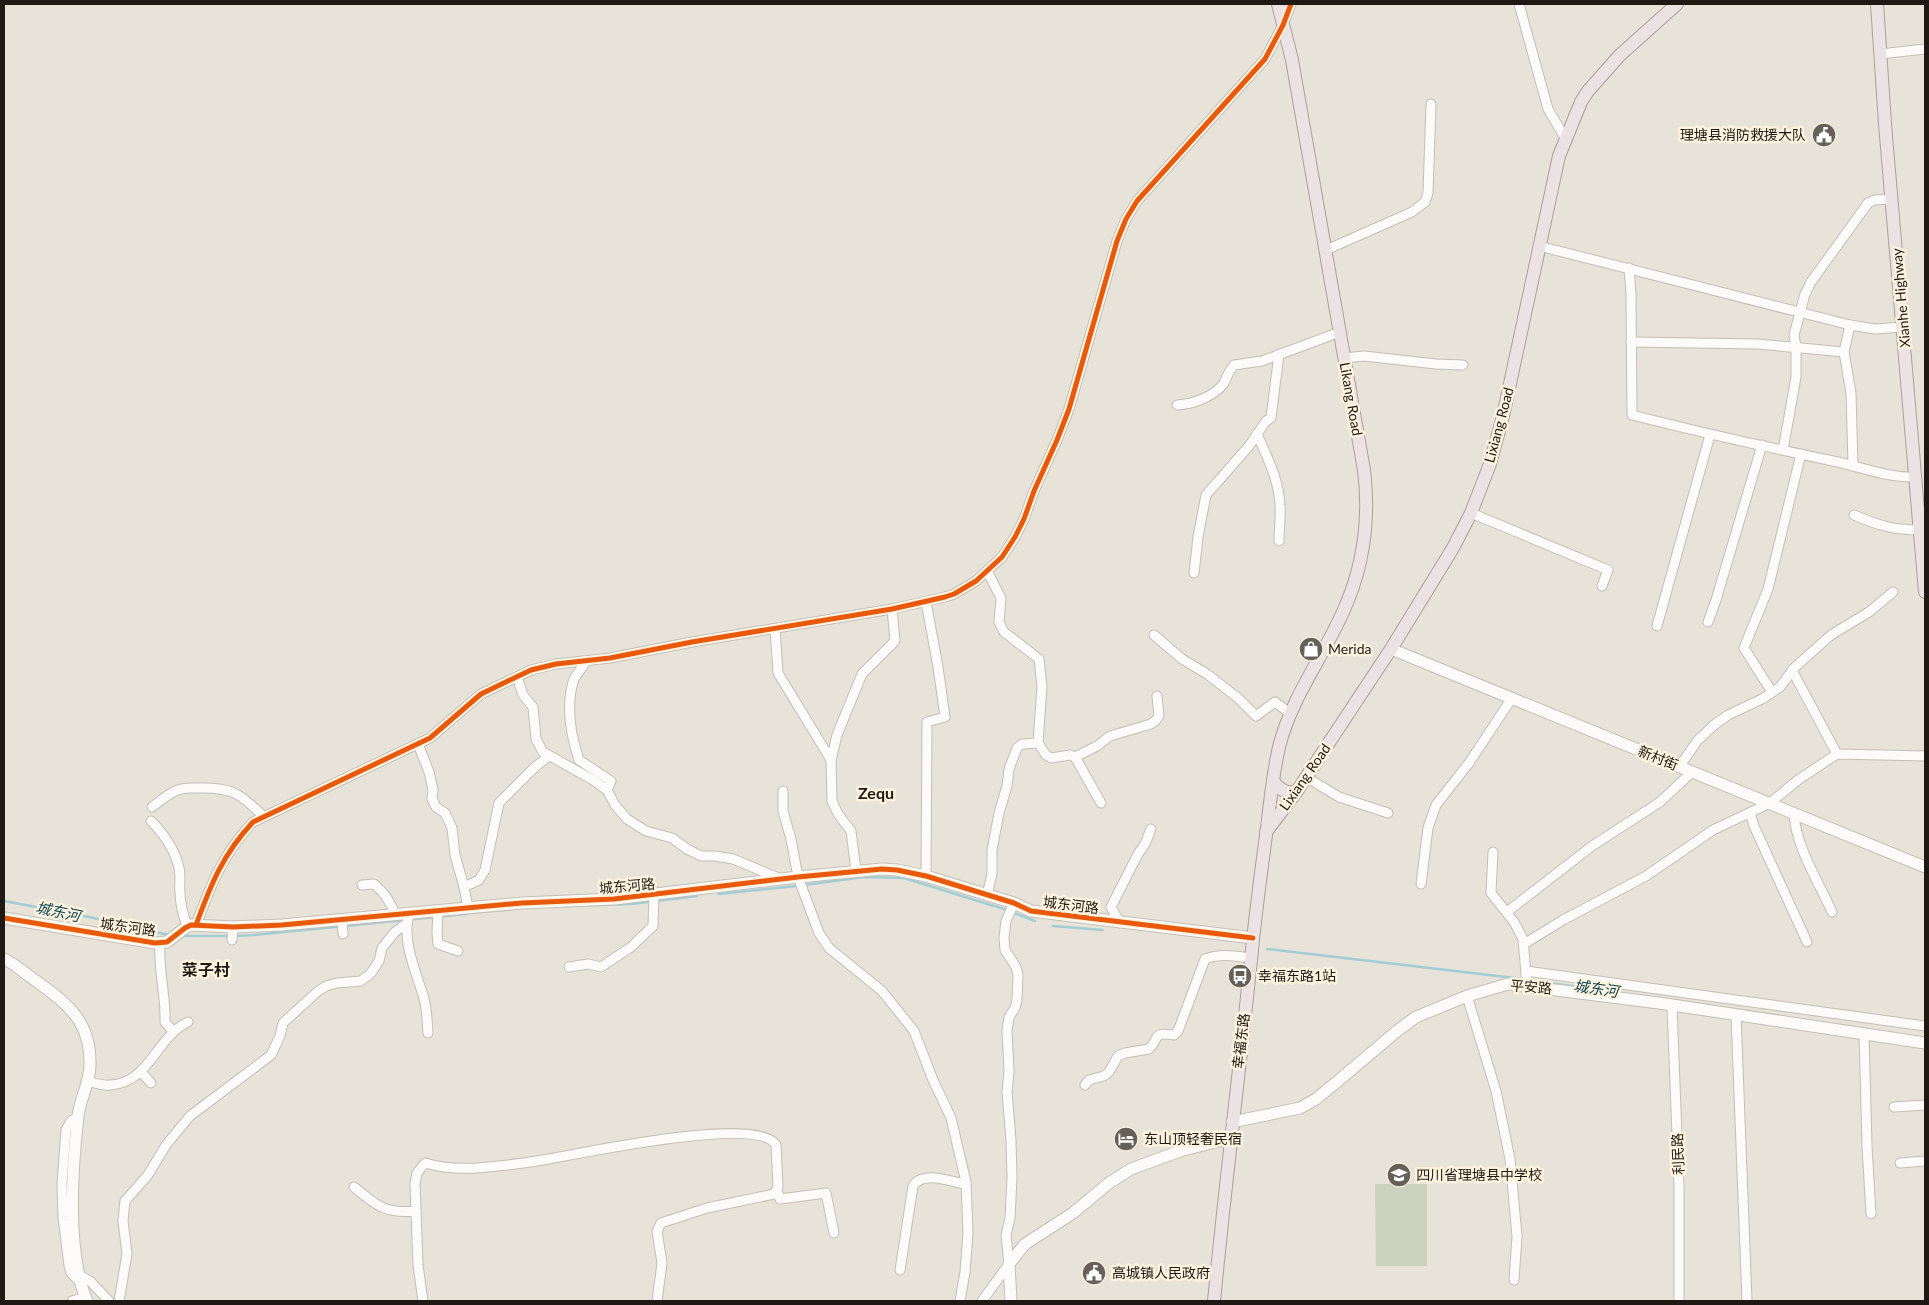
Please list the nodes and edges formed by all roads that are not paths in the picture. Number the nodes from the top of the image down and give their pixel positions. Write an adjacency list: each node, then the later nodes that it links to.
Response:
1 (1278, 4): 6 (main road, Likang Road)
2 (1291, 4): 6 (street)
3 (1519, 4): 10 (street)
4 (1677, 4): 10 (main road, Lixiang Road)
5 (1877, 4): 8 (main road, Xianhe Highway)
6 (1284, 25): 13 (main road, Likang Road); 38 (street)
7 (1925, 49): 8 (street)
8 (1880, 54): 11 (main road, Xianhe Highway)
9 (1430, 104): 13 (street)
10 (1565, 138): 12 (main road, Lixiang Road)
11 (1892, 199): 15 (street); 17 (main road, Xianhe Highway)
12 (1539, 246): 14 (street); 33 (main road, Lixiang Road)
13 (1326, 250): 18 (main road, Likang Road)
14 (1628, 268): 15 (street); 19 (street)
15 (1800, 312): 16 (street); 20 (street)
16 (1850, 325): 17 (street); 21 (street)
17 (1903, 327): 32 (main road, Xianhe Highway)
18 (1340, 332): 22 (street); 23 (main road, Likang Road)
19 (1631, 342): 20 (street); 27 (street)
20 (1796, 347): 21 (street); 29 (street)
21 (1844, 352): 31 (street)
22 (1279, 354): 25 (street); 26 (street)
23 (1344, 358): 24 (street); 56 (main road, Likang Road)
24 (1463, 365)
25 (1177, 405)
26 (1257, 434): 36 (street); 39 (street)
27 (1710, 434): 28 (street); 46 (street)
28 (1762, 445): 29 (street); 45 (street)
29 (1783, 450): 30 (street)
30 (1801, 454): 31 (street); 53 (street)
31 (1853, 465): 32 (street)
32 (1916, 477): 35 (main road, Xianhe Highway)
33 (1471, 513): 40 (street); 49 (main road, Lixiang Road)
34 (1854, 515): 35 (street)
35 (1920, 529): 37 (main road, Xianhe Highway)
36 (1279, 541)
37 (1924, 559): 42 (main road, Xianhe Highway)
38 (988, 571): 43 (street); 57 (street)
39 (1194, 573)
40 (1602, 586)
41 (1893, 592): 51 (street)
42 (1925, 592)
43 (926, 602): 44 (street); 84 (street)
44 (892, 609): 47 (street); 63 (street)
45 (1708, 622)
46 (1657, 626)
47 (775, 629): 50 (street); 63 (street)
48 (1154, 635): 56 (street)
49 (1391, 649): 55 (street, 新村街); 66 (main road, Lixiang Road)
50 (586, 662): 52 (street); 68 (street)
51 (1792, 670): 53 (street); 59 (street)
52 (517, 677): 58 (street); 60 (street)
53 (1772, 692): 64 (street)
54 (1157, 696): 62 (street)
55 (1512, 698): 64 (street, 新村街); 87 (street)
56 (1291, 714): 67 (main road, Likang Road)
57 (1038, 743): 62 (street); 90 (street)
58 (418, 744): 77 (street); 89 (street)
59 (1837, 754): 61 (street); 72 (street)
60 (549, 756): 68 (street); 89 (street)
61 (1925, 756)
62 (1075, 757): 71 (street)
63 (831, 760): 83 (street)
64 (1679, 767): 65 (street, 新村街)
65 (1692, 772): 72 (street, 新村街); 94 (street)
66 (1306, 778): 70 (main road, Lixiang Road); 74 (street)
67 (1273, 781): 70 (main road); 80 (main road, 幸福东路)
68 (607, 790): 85 (street)
69 (783, 791): 86 (street)
70 (1298, 791): 80 (main road, Lixiang Road)
71 (1101, 803)
72 (1770, 804): 75 (street); 76 (street, 新村街)
73 (152, 807): 77 (street)
74 (1388, 813)
75 (1750, 813): 105 (street); 107 (street)
76 (1794, 813): 82 (street, 新村街); 95 (street)
77 (263, 816): 102 (street)
78 (151, 821): 102 (street)
79 (1151, 829): 101 (street)
80 (1266, 832): 104 (main road, 幸福东路)
81 (1493, 852): 94 (street)
82 (1925, 867)
83 (856, 871): 84 (street, 城东河路); 86 (street, 城东河路)
84 (926, 876): 90 (street, 城东河路)
85 (781, 879): 86 (street, 城东河路); 91 (street, 城东河路)
86 (799, 879): 132 (street)
87 (1421, 884)
88 (362, 885): 96 (street)
89 (464, 887): 92 (street)
90 (988, 895): 93 (street, 城东河路)
91 (654, 900): 92 (street, 城东河路); 111 (street)
92 (468, 908): 97 (street, 城东河路)
93 (1012, 909): 101 (street, 城东河路); 138 (street)
94 (1507, 912): 107 (street)
95 (1832, 912)
96 (395, 915): 99 (street, 城东河路); 100 (street, 城东河路)
97 (438, 916): 99 (street, 城东河路); 108 (street)
98 (4, 918): 106 (street, 城东河路)
99 (408, 918): 119 (street); 145 (street)
100 (342, 920): 102 (street, 城东河路); 103 (street)
101 (1120, 923): 104 (street, 城东河路)
102 (192, 926): 106 (street, 城东河路)
103 (343, 934)
104 (1252, 938): 109 (main road, 幸福东路)
105 (1807, 942)
106 (160, 943): 118 (street)
107 (1524, 944): 112 (street)
108 (458, 951)
109 (1251, 958): 125 (street); 128 (main road, 幸福东路)
110 (4, 959): 123 (street)
111 (569, 967)
112 (1527, 979): 113 (street, 平安路); 114 (street, 平安路); 117 (street)
113 (1467, 996): 128 (street, 平安路); 141 (street)
114 (1672, 1006): 115 (street, 平安路); 152 (street, 利民路)
115 (1736, 1015): 120 (street, 平安路); 153 (street)
116 (188, 1022): 118 (street)
117 (1925, 1026)
118 (173, 1031): 122 (street)
119 (428, 1033)
120 (1864, 1034): 121 (street, 平安路); 136 (street)
121 (1925, 1043)
122 (142, 1073): 123 (street); 124 (street)
123 (87, 1082): 140 (street)
124 (152, 1083)
125 (1085, 1085)
126 (1925, 1105): 127 (street)
127 (1894, 1107)
128 (1232, 1122): 129 (main road, 幸福东路)
129 (1230, 1138): 138 (street); 151 (main road, 幸福东路)
130 (1925, 1161): 131 (street)
131 (1900, 1163)
132 (966, 1184): 139 (street); 148 (street)
133 (354, 1188): 135 (street)
134 (776, 1192): 135 (street); 137 (street); 147 (street)
135 (416, 1210): 146 (street)
136 (1871, 1214)
137 (834, 1234)
138 (1009, 1264): 149 (street); 150 (street)
139 (900, 1270)
140 (80, 1279): 142 (street); 144 (street)
141 (1514, 1280)
142 (86, 1299): 143 (street)
143 (72, 1301)
144 (109, 1301)
145 (119, 1301)
146 (423, 1301)
147 (657, 1301)
148 (960, 1301)
149 (982, 1301)
150 (1011, 1301)
151 (1214, 1301)
152 (1679, 1301)
153 (1747, 1301)

